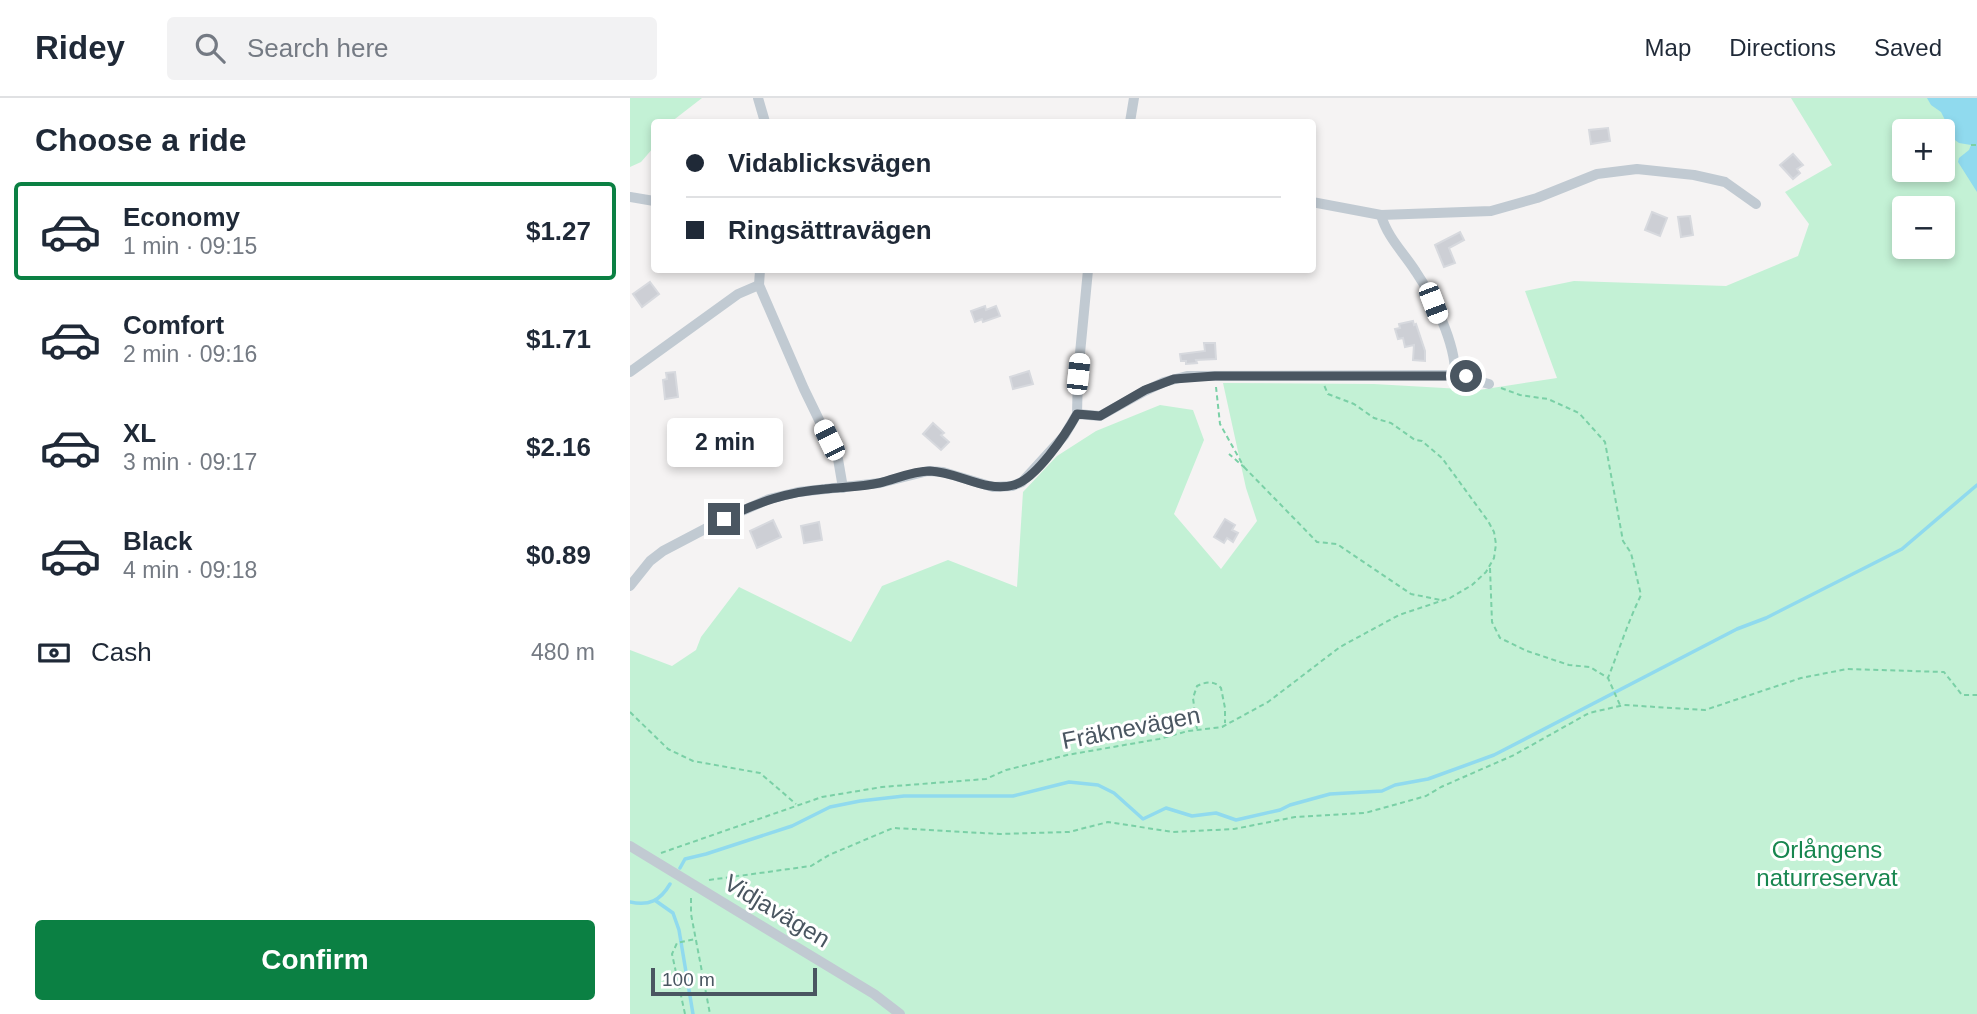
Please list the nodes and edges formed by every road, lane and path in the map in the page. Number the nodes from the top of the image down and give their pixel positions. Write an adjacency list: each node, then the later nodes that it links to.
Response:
1 (758, 98): 3 (street)
2 (1135, 98): 4 (street)
3 (764, 119)
4 (1131, 119)
5 (1971, 145): 6 (path)
6 (1977, 145)
7 (630, 197): 8 (street)
8 (651, 200)
9 (1316, 203): 11 (street)
10 (1756, 204): 11 (street)
11 (1381, 215): 17 (street)
12 (760, 273): 14 (street)
13 (1088, 273): 20 (street)
14 (759, 285): 15 (street); 23 (street)
15 (630, 372)
16 (1318, 375): 17 (street); 18 (street); 24 (path)
17 (1455, 375): 19 (street)
18 (1215, 376): 20 (street); 22 (path)
19 (1489, 384): 27 (path)
20 (1077, 414): 23 (street)
21 (1229, 454): 22 (path)
22 (1244, 467): 26 (path)
23 (843, 488): 25 (street)
24 (1490, 566): 26 (path, Fräknevägen); 27 (path)
25 (630, 586)
26 (1441, 600): 31 (path, Fräknevägen)
27 (1608, 678): 29 (path)
28 (1977, 695): 29 (path)
29 (1621, 706): 36 (path)
30 (630, 712): 33 (path)
31 (1225, 724): 32 (path, Fräknevägen); 32 (path)
32 (1197, 730): 33 (path, Fräknevägen)
33 (796, 805): 35 (path, Fräknevägen)
34 (630, 846): 35 (street, Vidjavägen)
35 (648, 857): 36 (street, Vidjavägen)
36 (691, 883): 37 (path); 40 (street, Vidjavägen)
37 (696, 939): 38 (path); 39 (path)
38 (685, 1014)
39 (710, 1014)
40 (900, 1014)

